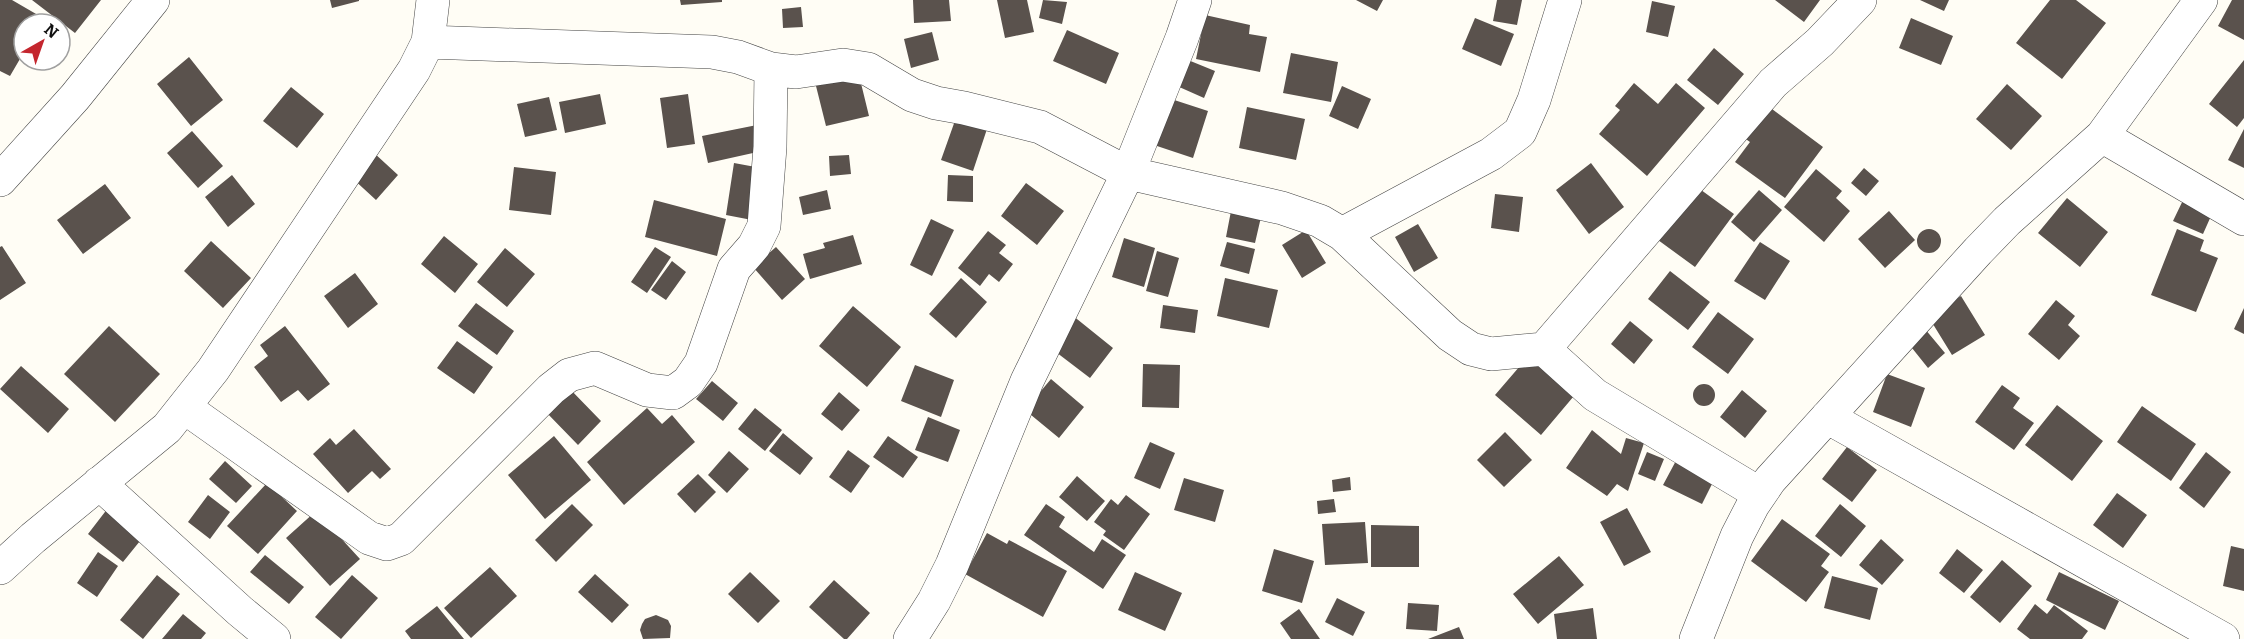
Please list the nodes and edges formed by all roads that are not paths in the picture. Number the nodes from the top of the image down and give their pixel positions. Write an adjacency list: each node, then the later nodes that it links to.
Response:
1 (153, 0): 11 (street)
2 (433, 0): 7 (street)
3 (1196, 0): 10 (street)
4 (1565, 0): 13 (street)
5 (1860, 0): 14 (street)
6 (2194, 2): 9 (street)
7 (428, 42): 8 (street); 15 (street)
8 (771, 69): 10 (street); 15 (street)
9 (2102, 136): 12 (street); 16 (street)
10 (1128, 173): 13 (street); 21 (street)
11 (0, 180)
12 (2244, 219)
13 (1342, 234): 14 (street)
14 (1544, 349): 18 (street)
15 (184, 407): 17 (street)
16 (1827, 417): 18 (street); 23 (street)
17 (99, 483): 19 (street); 20 (street)
18 (1761, 494): 22 (street)
19 (0, 567)
20 (274, 639)
21 (910, 639)
22 (1696, 639)
23 (2223, 639)

